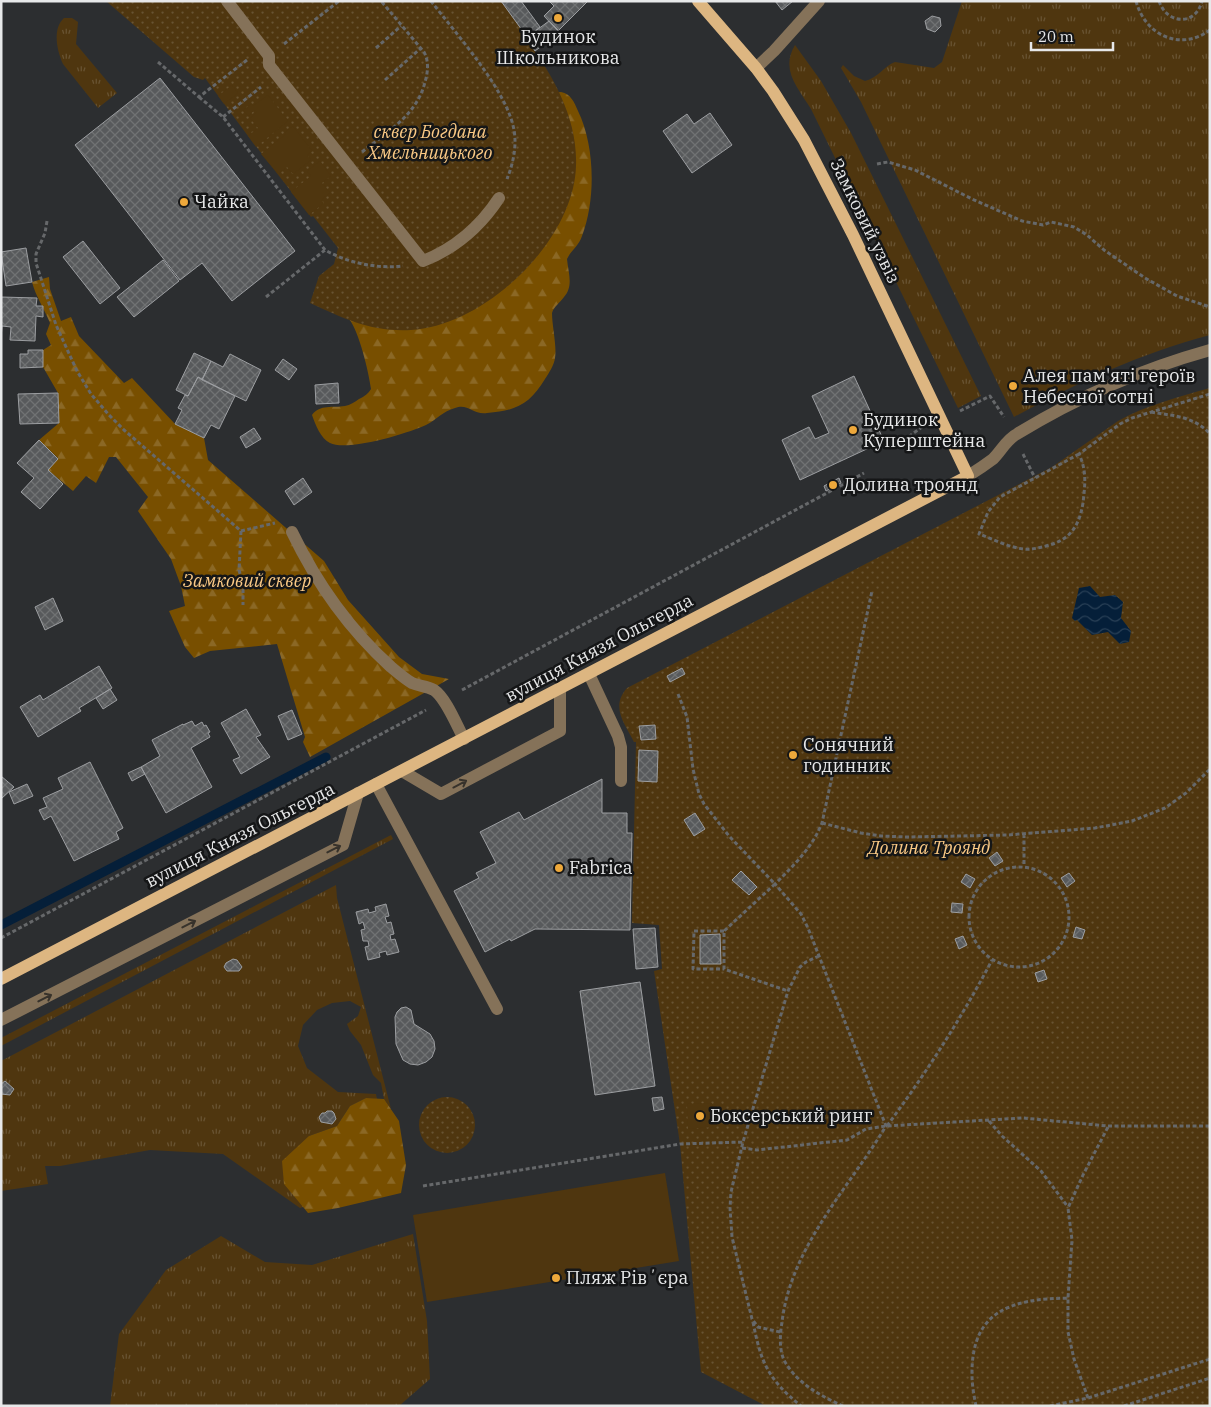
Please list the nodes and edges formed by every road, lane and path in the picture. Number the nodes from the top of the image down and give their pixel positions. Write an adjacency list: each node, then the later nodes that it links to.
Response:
1 (227, 1): 14 (street)
2 (339, 1): 14 (path)
3 (381, 1): 10 (path)
4 (431, 1): 23 (path)
5 (698, 1): 16 (main road, Замковий узвіз)
6 (818, 1): 16 (street)
7 (1136, 1): 11 (path)
8 (1159, 1): 9 (path)
9 (1202, 1)
10 (402, 26): 12 (path); 13 (path)
11 (1210, 30)
12 (376, 48)
13 (421, 48): 18 (path); 21 (path)
14 (266, 51): 17 (street); 19 (path)
15 (158, 62): 19 (path)
16 (756, 68): 39 (main road, Замковий узвіз)
17 (277, 75): 20 (path); 21 (street)
18 (385, 80)
19 (199, 97): 20 (path)
20 (222, 117): 25 (path)
21 (347, 164): 26 (street)
22 (877, 164): 28 (path)
23 (499, 198): 26 (street)
24 (47, 221): 40 (path)
25 (325, 250): 26 (path); 27 (path)
26 (423, 261)
27 (266, 297)
28 (1210, 307)
29 (1210, 350): 39 (street, вулиця Князя Ольгерда)
30 (1210, 394): 32 (path)
31 (960, 411): 33 (path)
32 (1150, 412): 35 (path); 37 (path)
33 (1006, 419)
34 (922, 427): 36 (path)
35 (1210, 434)
36 (893, 448)
37 (1078, 454): 37 (path)
38 (864, 474): 47 (path)
39 (968, 476): 44 (main road, вулиця Князя Ольгерда)
40 (241, 531): 41 (path); 43 (path)
41 (292, 532): 47 (street)
42 (872, 591): 54 (path)
43 (243, 605)
44 (589, 674): 45 (main road, вулиця Князя Ольгерда); 51 (street)
45 (560, 689): 48 (main road, вулиця Князя Ольгерда); 50 (street, one-way to 45)
46 (678, 694): 57 (path)
47 (443, 700): 48 (street); 59 (path)
48 (464, 739): 50 (main road, вулиця Князя Ольгерда)
49 (1210, 769): 55 (path)
50 (402, 770): 52 (main road, вулиця Князя Ольгерда)
51 (621, 781)
52 (376, 784): 53 (main road, вулиця Князя Ольгерда); 65 (street)
53 (358, 793): 63 (main road, вулиця Князя Ольгерда); 66 (street, one-way to 53)
54 (822, 823): 55 (path); 57 (path)
55 (1024, 834): 56 (path)
56 (1024, 866): 61 (path); 61 (path)
57 (775, 884): 58 (path); 60 (path)
58 (724, 931): 62 (path); 62 (path)
59 (1, 938)
60 (819, 956): 64 (path); 68 (path)
61 (992, 960): 68 (path)
62 (724, 969): 64 (path)
63 (1, 979)
64 (788, 991): 71 (path)
65 (497, 1009)
66 (1, 1020)
67 (989, 1120): 68 (path); 69 (path); 74 (path)
68 (886, 1126): 72 (path); 77 (path)
69 (1108, 1126): 70 (path); 74 (path)
70 (1210, 1126)
71 (744, 1142): 72 (path); 73 (path)
72 (742, 1148): 76 (path)
73 (423, 1186)
74 (1068, 1208): 75 (path)
75 (1068, 1298): 80 (path); 83 (path)
76 (752, 1318): 77 (path); 81 (path)
77 (780, 1332): 82 (path)
78 (1210, 1359): 80 (path)
79 (1210, 1378): 85 (path)
80 (1088, 1398): 84 (path)
81 (801, 1406)
82 (843, 1406)
83 (976, 1406)
84 (1050, 1406)
85 (1124, 1406)

